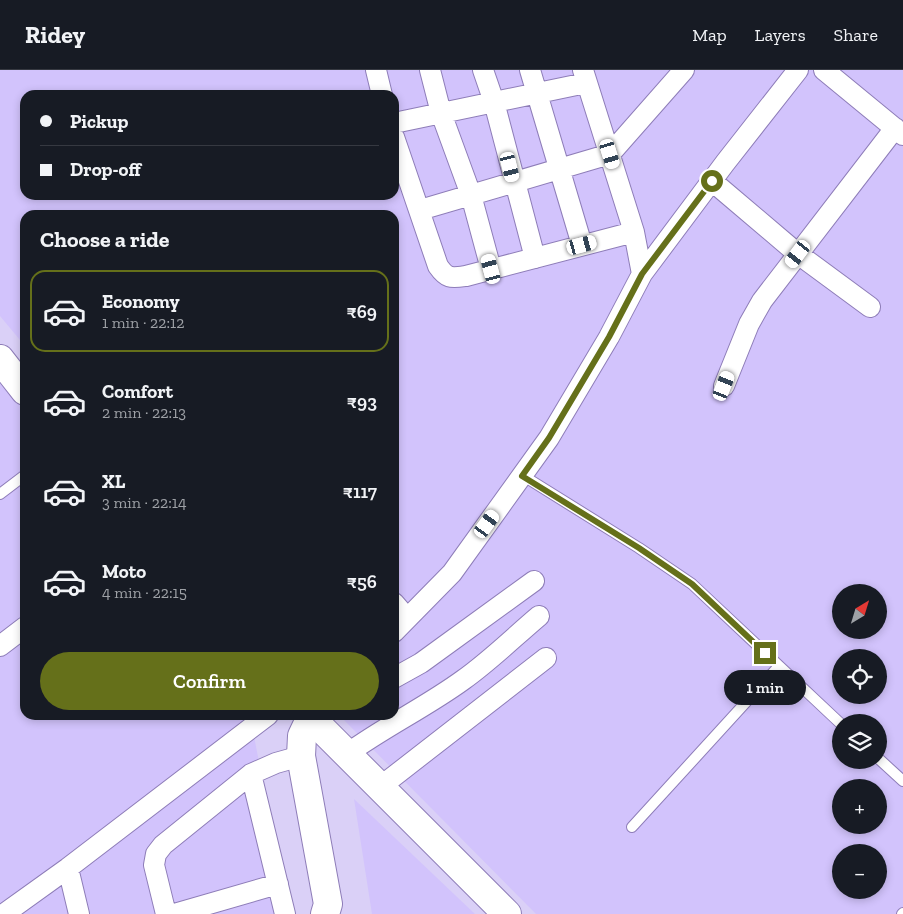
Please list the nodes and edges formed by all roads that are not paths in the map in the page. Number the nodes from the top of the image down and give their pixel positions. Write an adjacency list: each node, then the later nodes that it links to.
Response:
1 (376, 70): 9 (street)
2 (430, 70): 12 (street)
3 (483, 70): 11 (street)
4 (530, 70): 10 (street)
5 (684, 70): 16 (street)
6 (798, 70): 18 (street)
7 (824, 70): 14 (street)
8 (585, 77): 10 (street); 16 (street)
9 (381, 90)
10 (536, 94): 11 (street); 17 (street)
11 (494, 102): 12 (street); 19 (street)
12 (441, 113): 13 (street); 20 (street)
13 (399, 122)
14 (899, 131): 24 (street)
15 (399, 151): 21 (street)
16 (610, 154): 17 (street); 22 (street)
17 (559, 169): 19 (street); 23 (street)
18 (712, 181): 24 (street); 27 (street)
19 (514, 183): 20 (street); 25 (street)
20 (471, 195): 21 (street); 26 (street)
21 (420, 210): 26 (street)
22 (634, 232): 23 (street); 27 (street)
23 (582, 245): 25 (street)
24 (798, 254): 28 (street); 31 (street)
25 (535, 258): 26 (street)
26 (491, 269)
27 (642, 274): 32 (street)
28 (870, 307)
29 (0, 359): 30 (main road)
30 (20, 385)
31 (724, 386)
32 (522, 476): 37 (street); 41 (lane)
33 (20, 480): 34 (lane)
34 (0, 494)
35 (534, 581): 42 (street)
36 (539, 616): 47 (street)
37 (400, 625)
38 (20, 630): 39 (street)
39 (0, 646)
40 (546, 658): 52 (street)
41 (779, 666): 43 (lane); 53 (lane)
42 (399, 675)
43 (832, 716)
44 (261, 720): 54 (street)
45 (308, 720): 48 (main road)
46 (314, 720): 47 (main road)
47 (347, 754): 52 (main road)
48 (301, 756): 50 (street); 56 (main road)
49 (887, 767): 51 (lane)
50 (252, 774): 55 (street); 59 (street)
51 (903, 782)
52 (380, 787): 62 (main road)
53 (632, 827)
54 (68, 868): 57 (street); 58 (street)
55 (278, 884): 60 (street); 61 (street)
56 (330, 911)
57 (4, 914)
58 (79, 914)
59 (166, 914)
60 (174, 914)
61 (285, 914)
62 (507, 914)

